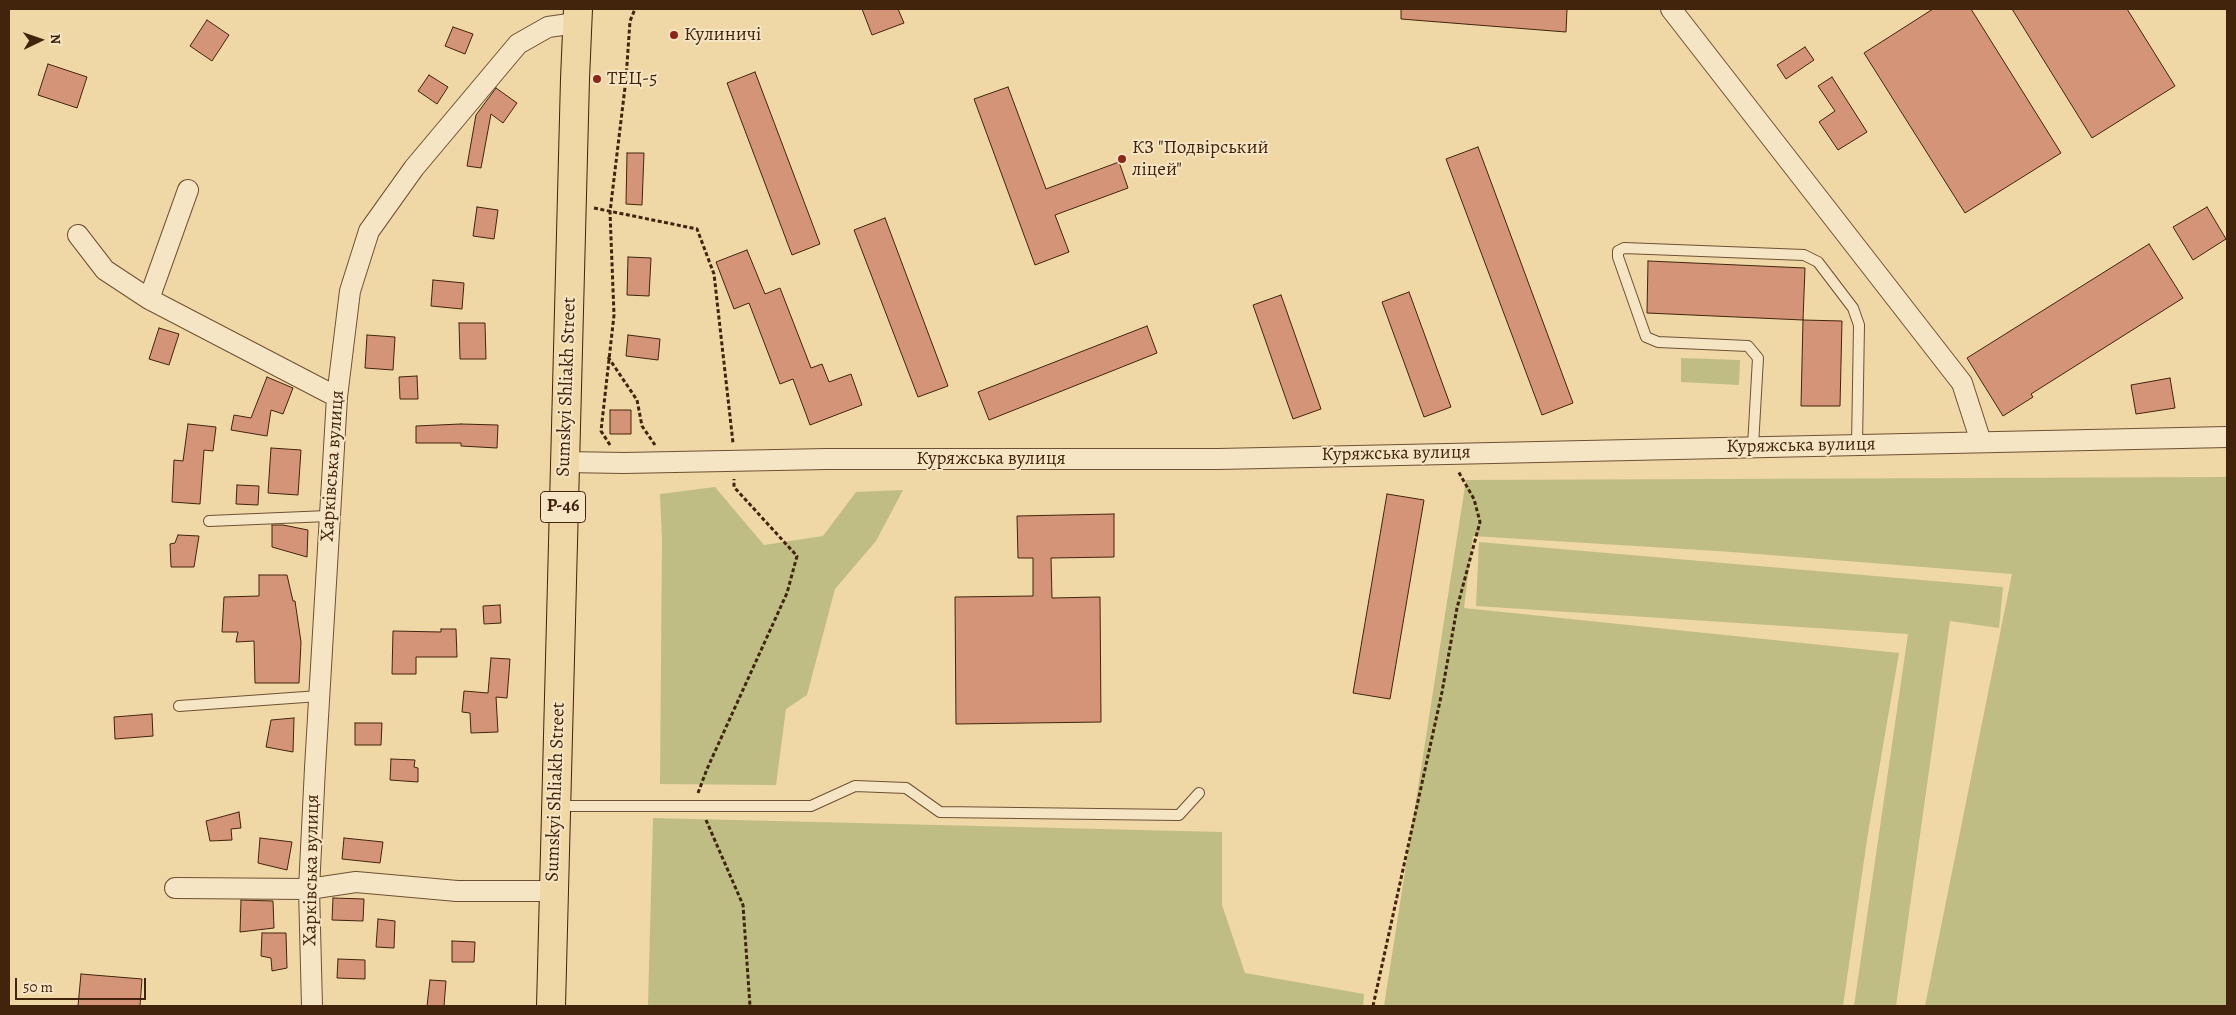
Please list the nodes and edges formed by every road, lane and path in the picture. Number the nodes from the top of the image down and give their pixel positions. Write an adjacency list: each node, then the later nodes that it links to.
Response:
1 (635, 9): 6 (path)
2 (1671, 9): 12 (street)
3 (577, 16): 5 (main road, Sumskyi Shliakh Street / Р-46); 10 (street, Харківська вулиця)
4 (188, 190): 8 (street)
5 (573, 204): 6 (path); 16 (main road, Sumskyi Shliakh Street / Р-46)
6 (610, 212): 9 (path); 18 (path)
7 (78, 235): 8 (street)
8 (149, 299): 10 (street)
9 (608, 357): 17 (path); 19 (path)
10 (337, 397): 20 (street, Харківська вулиця)
11 (2227, 438): 12 (street, Куряжська вулиця)
12 (1981, 442): 13 (street, Куряжська вулиця)
13 (1857, 444): 14 (street, Куряжська вулиця); 14 (lane)
14 (1752, 446): 15 (street, Куряжська вулиця)
15 (1448, 453): 18 (street, Куряжська вулиця); 33 (path)
16 (564, 462): 19 (street, Куряжська вулиця); 25 (main road, Sumskyi Shliakh Street / Р-46)
17 (679, 462): 18 (street, Куряжська вулиця); 19 (street, Куряжська вулиця)
18 (735, 462): 26 (path)
19 (624, 463)
20 (328, 516): 21 (lane); 22 (street, Харківська вулиця)
21 (209, 521)
22 (320, 696): 23 (lane); 28 (street, Харківська вулиця)
23 (179, 706)
24 (1199, 793): 26 (lane)
25 (556, 806): 26 (lane); 29 (main road, Sumskyi Shliakh Street / Р-46)
26 (701, 806): 32 (path)
27 (175, 888): 28 (street)
28 (308, 889): 29 (street); 30 (street, Харківська вулиця)
29 (553, 891): 31 (main road, Sumskyi Shliakh Street / Р-46)
30 (312, 1006)
31 (551, 1006)
32 (750, 1006)
33 (1373, 1006)

